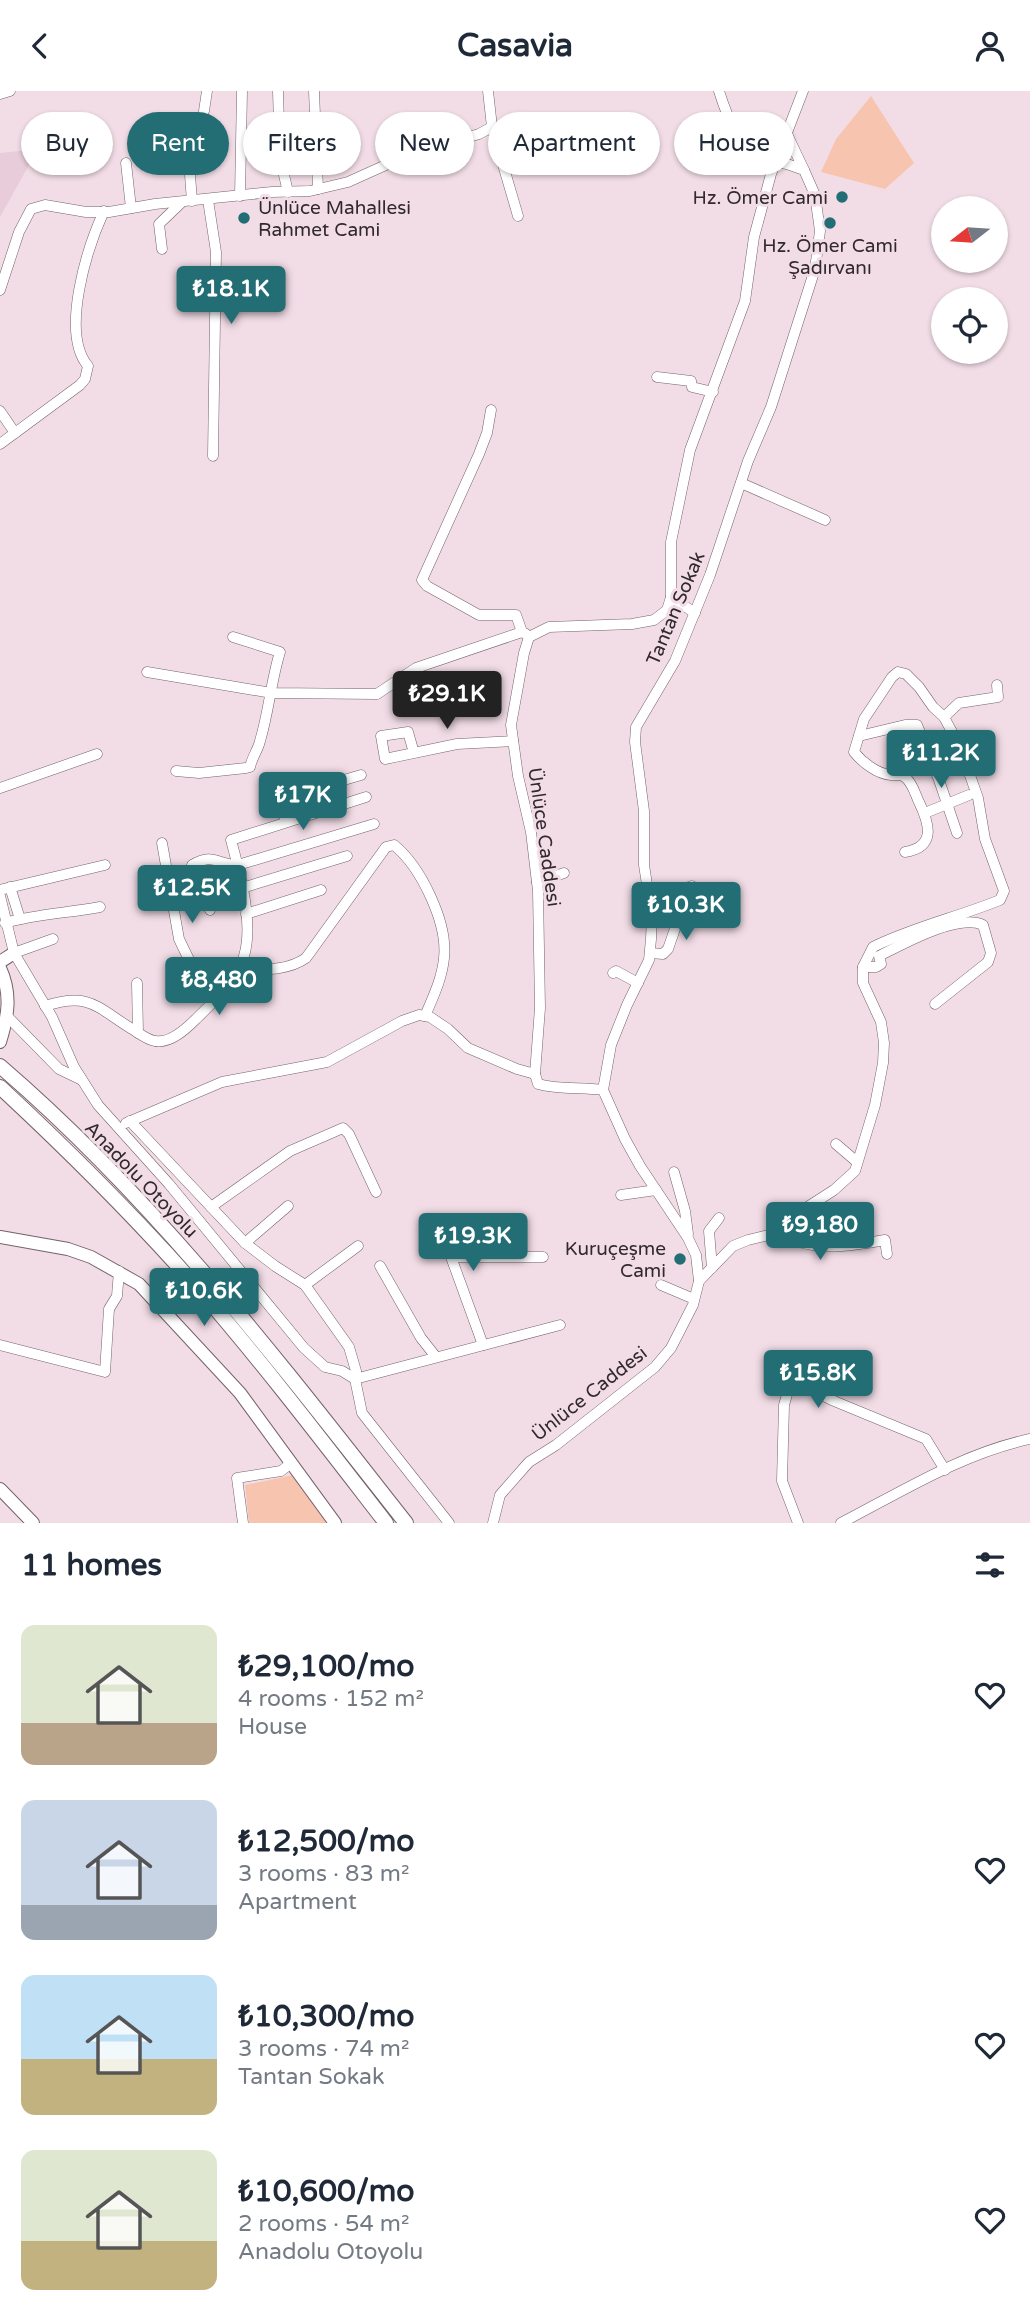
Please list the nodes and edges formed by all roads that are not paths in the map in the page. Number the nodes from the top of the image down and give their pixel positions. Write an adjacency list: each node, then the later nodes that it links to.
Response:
1 (10, 91): 9 (street)
2 (207, 91): 10 (street)
3 (242, 91): 24 (street)
4 (278, 91): 23 (street)
5 (314, 91): 22 (street)
6 (488, 91): 11 (street)
7 (719, 91): 12 (street)
8 (803, 91): 13 (street)
9 (0, 94)
10 (204, 111)
11 (490, 112)
12 (725, 112)
13 (794, 113)
14 (488, 129): 22 (street)
15 (794, 149): 18 (street, Tantan Sokak)
16 (126, 163): 27 (street)
17 (794, 166): 18 (street)
18 (804, 170): 39 (street, Tantan Sokak)
19 (188, 175): 26 (street)
20 (506, 175): 29 (street)
21 (771, 175): 33 (street)
22 (318, 189): 23 (street)
23 (288, 192): 24 (street)
24 (240, 196): 25 (street)
25 (208, 200): 26 (street); 38 (street)
26 (187, 201): 27 (street); 30 (street)
27 (131, 208): 28 (street)
28 (104, 211): 31 (street); 36 (street)
29 (518, 216)
30 (162, 249)
31 (0, 290)
32 (657, 377): 33 (street)
33 (713, 393): 41 (street)
34 (491, 410): 43 (street)
35 (0, 411): 36 (street)
36 (15, 433): 37 (street)
37 (0, 444)
38 (213, 456)
39 (741, 483): 40 (street); 42 (street, Tantan Sokak)
40 (825, 520)
41 (671, 597): 42 (street); 43 (street)
42 (695, 613): 78 (street, Tantan Sokak)
43 (526, 634): 47 (street); 50 (street, Ünlüce Caddesi)
44 (233, 637): 47 (street)
45 (147, 672): 47 (street)
46 (997, 685): 48 (street)
47 (272, 693): 53 (street)
48 (944, 717): 49 (street); 88 (street)
49 (859, 736): 58 (street); 59 (street)
50 (513, 741): 51 (street); 69 (street, Ünlüce Caddesi)
51 (414, 753)
52 (97, 754): 55 (street)
53 (176, 771)
54 (360, 775): 60 (street)
55 (0, 789)
56 (969, 795): 58 (street)
57 (366, 797): 60 (street)
58 (947, 804): 59 (street); 62 (street)
59 (925, 813): 64 (street)
60 (286, 822): 67 (street)
61 (374, 824): 67 (street)
62 (957, 833)
63 (162, 843): 74 (street)
64 (905, 852)
65 (347, 856): 72 (street)
66 (105, 865): 73 (street)
67 (238, 865): 70 (street); 72 (street)
68 (564, 873): 69 (street)
69 (537, 882): 102 (street, Ünlüce Caddesi)
70 (195, 885): 74 (street); 80 (street)
71 (692, 886): 77 (street)
72 (242, 888): 81 (street)
73 (5, 889): 82 (street)
74 (170, 889): 89 (street)
75 (321, 890): 81 (street)
76 (0, 896): 83 (street)
77 (667, 902): 78 (street); 86 (street)
78 (650, 904): 86 (street, Tantan Sokak)
79 (100, 907): 82 (street)
80 (210, 911)
81 (246, 914): 90 (street)
82 (20, 919): 83 (street)
83 (5, 923): 85 (street)
84 (54, 939): 85 (street)
85 (14, 953): 87 (main road); 96 (street)
86 (650, 953): 94 (street, Tantan Sokak)
87 (0, 962)
88 (863, 967): 95 (street); 109 (street)
89 (193, 968)
90 (238, 969): 97 (street); 99 (street)
91 (613, 972): 94 (street)
92 (1, 974): 98 (main road)
93 (137, 983): 99 (street)
94 (638, 983): 105 (street, Tantan Sokak)
95 (935, 1004)
96 (45, 1006): 99 (street); 103 (street)
97 (425, 1016): 102 (street); 106 (street)
98 (8, 1017): 100 (main road); 103 (street)
99 (138, 1033)
100 (0, 1042)
101 (5, 1070): 146 (highway, Anadolu Otoyolu)
102 (535, 1074): 105 (street)
103 (83, 1080): 107 (street)
104 (3, 1090): 145 (highway, Anadolu Otoyolu)
105 (603, 1090): 111 (street, Ünlüce Caddesi)
106 (130, 1121): 107 (street); 115 (street)
107 (116, 1127): 135 (street)
108 (836, 1144): 109 (street)
109 (857, 1162): 117 (street)
110 (674, 1172): 119 (street)
111 (656, 1190): 113 (street); 119 (street, Ünlüce Caddesi)
112 (376, 1192): 115 (street)
113 (621, 1195)
114 (288, 1206): 120 (street)
115 (211, 1207): 120 (street)
116 (719, 1218): 125 (street)
117 (777, 1233): 122 (street); 125 (street)
118 (0, 1237): 126 (main road)
119 (688, 1238): 127 (street, Ünlüce Caddesi)
120 (245, 1243): 128 (street)
121 (358, 1246): 128 (street)
122 (887, 1254)
123 (543, 1257): 133 (street)
124 (380, 1266): 134 (street)
125 (712, 1268): 127 (street)
126 (119, 1271): 132 (street); 137 (main road)
127 (699, 1281): 130 (street, Ünlüce Caddesi)
128 (305, 1285): 135 (street)
129 (661, 1285): 130 (street)
130 (694, 1299): 148 (street, Ünlüce Caddesi)
131 (560, 1325): 133 (street)
132 (0, 1345)
133 (483, 1345): 134 (street)
134 (436, 1357): 135 (street)
135 (355, 1379): 147 (street)
136 (1030, 1440): 138 (street)
137 (290, 1464): 143 (street); 144 (main road)
138 (945, 1470): 149 (street); 150 (street)
139 (0, 1489): 141 (main road)
140 (0, 1495): 141 (main road)
141 (12, 1503): 142 (main road)
142 (33, 1523)
143 (243, 1523)
144 (335, 1523)
145 (386, 1523)
146 (405, 1523)
147 (449, 1523)
148 (493, 1523)
149 (798, 1523)
150 (841, 1523)

